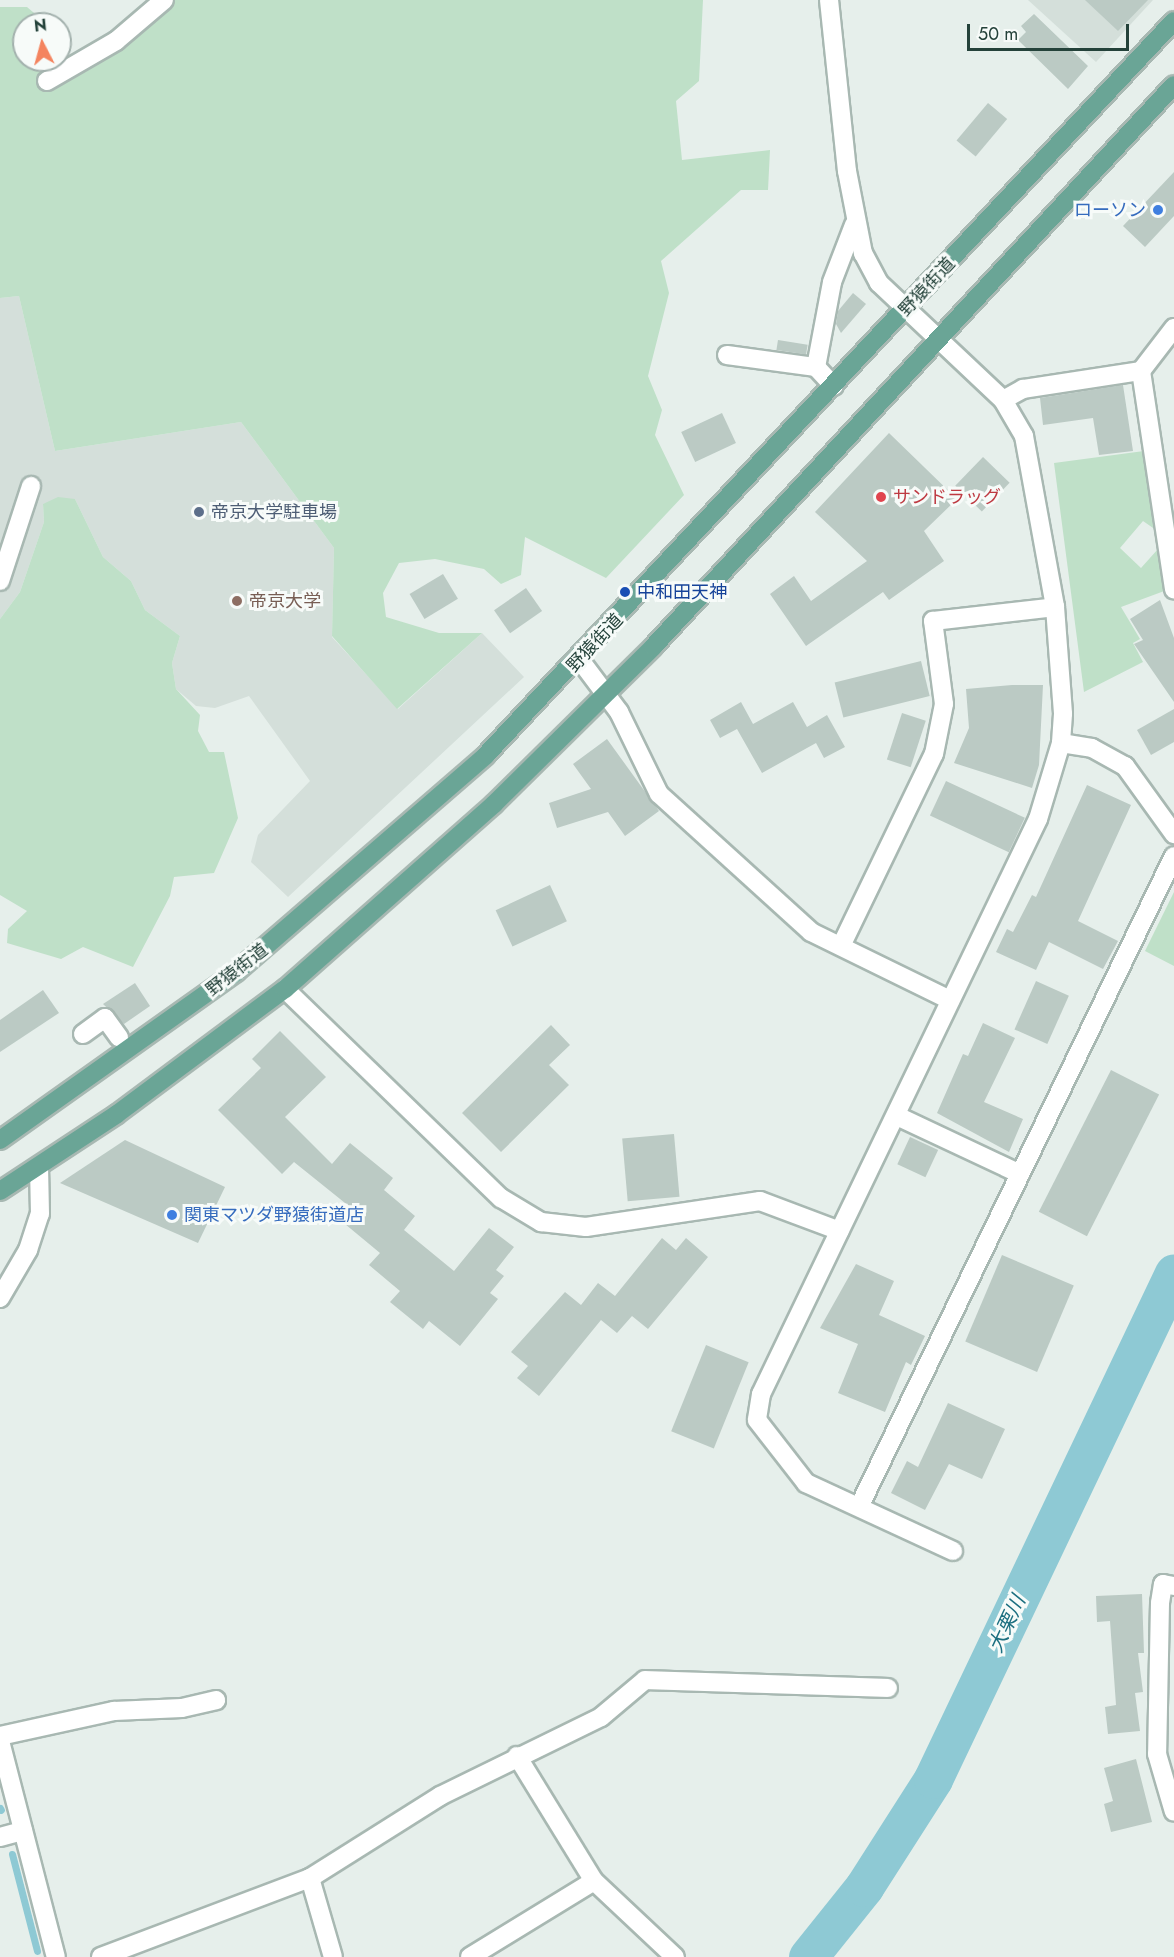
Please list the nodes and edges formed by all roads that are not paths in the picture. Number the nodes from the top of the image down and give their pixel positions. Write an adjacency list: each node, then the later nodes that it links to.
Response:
1 (164, 0): 4 (street)
2 (829, 0): 6 (street)
3 (1174, 21): 7 (main road, 野猿街道)
4 (46, 81)
5 (1174, 85): 9 (main road)
6 (854, 225): 7 (street); 11 (street)
7 (908, 309): 9 (street); 13 (main road, 野猿街道)
8 (1174, 328): 12 (street)
9 (938, 338): 14 (street); 22 (main road)
10 (727, 355): 11 (street)
11 (816, 367): 13 (street)
12 (1142, 371): 14 (street); 17 (street)
13 (834, 386): 21 (main road, 野猿街道)
14 (1003, 400): 20 (street)
15 (31, 486): 18 (street)
16 (1174, 494): 17 (street)
17 (1161, 508): 19 (street)
18 (0, 581)
19 (1174, 590)
20 (1054, 607): 23 (street); 26 (street)
21 (580, 660): 22 (street); 32 (main road, 野猿街道)
22 (608, 694): 26 (street); 27 (main road)
23 (1061, 743): 24 (street); 28 (street)
24 (1174, 834)
25 (1174, 856): 34 (street)
26 (841, 946): 28 (street)
27 (285, 989): 33 (main road); 36 (street)
28 (950, 1000): 31 (street)
29 (84, 1034): 30 (street)
30 (119, 1037)
31 (897, 1116): 34 (street); 36 (street)
32 (0, 1140)
33 (39, 1166): 35 (main road); 37 (street)
34 (1020, 1174): 38 (street)
35 (0, 1191)
36 (840, 1231): 38 (street)
37 (0, 1298)
38 (859, 1507): 39 (street)
39 (953, 1551)
40 (1174, 1586): 46 (street)
41 (888, 1688): 45 (street)
42 (216, 1700): 43 (street)
43 (0, 1736)
44 (0, 1741): 47 (street)
45 (517, 1756): 49 (street); 50 (street)
46 (1174, 1812)
47 (23, 1831): 48 (street); 51 (street)
48 (0, 1837)
49 (310, 1878): 52 (street); 53 (street)
50 (594, 1881): 54 (street); 55 (street)
51 (56, 1957)
52 (101, 1957)
53 (333, 1957)
54 (470, 1957)
55 (675, 1957)

